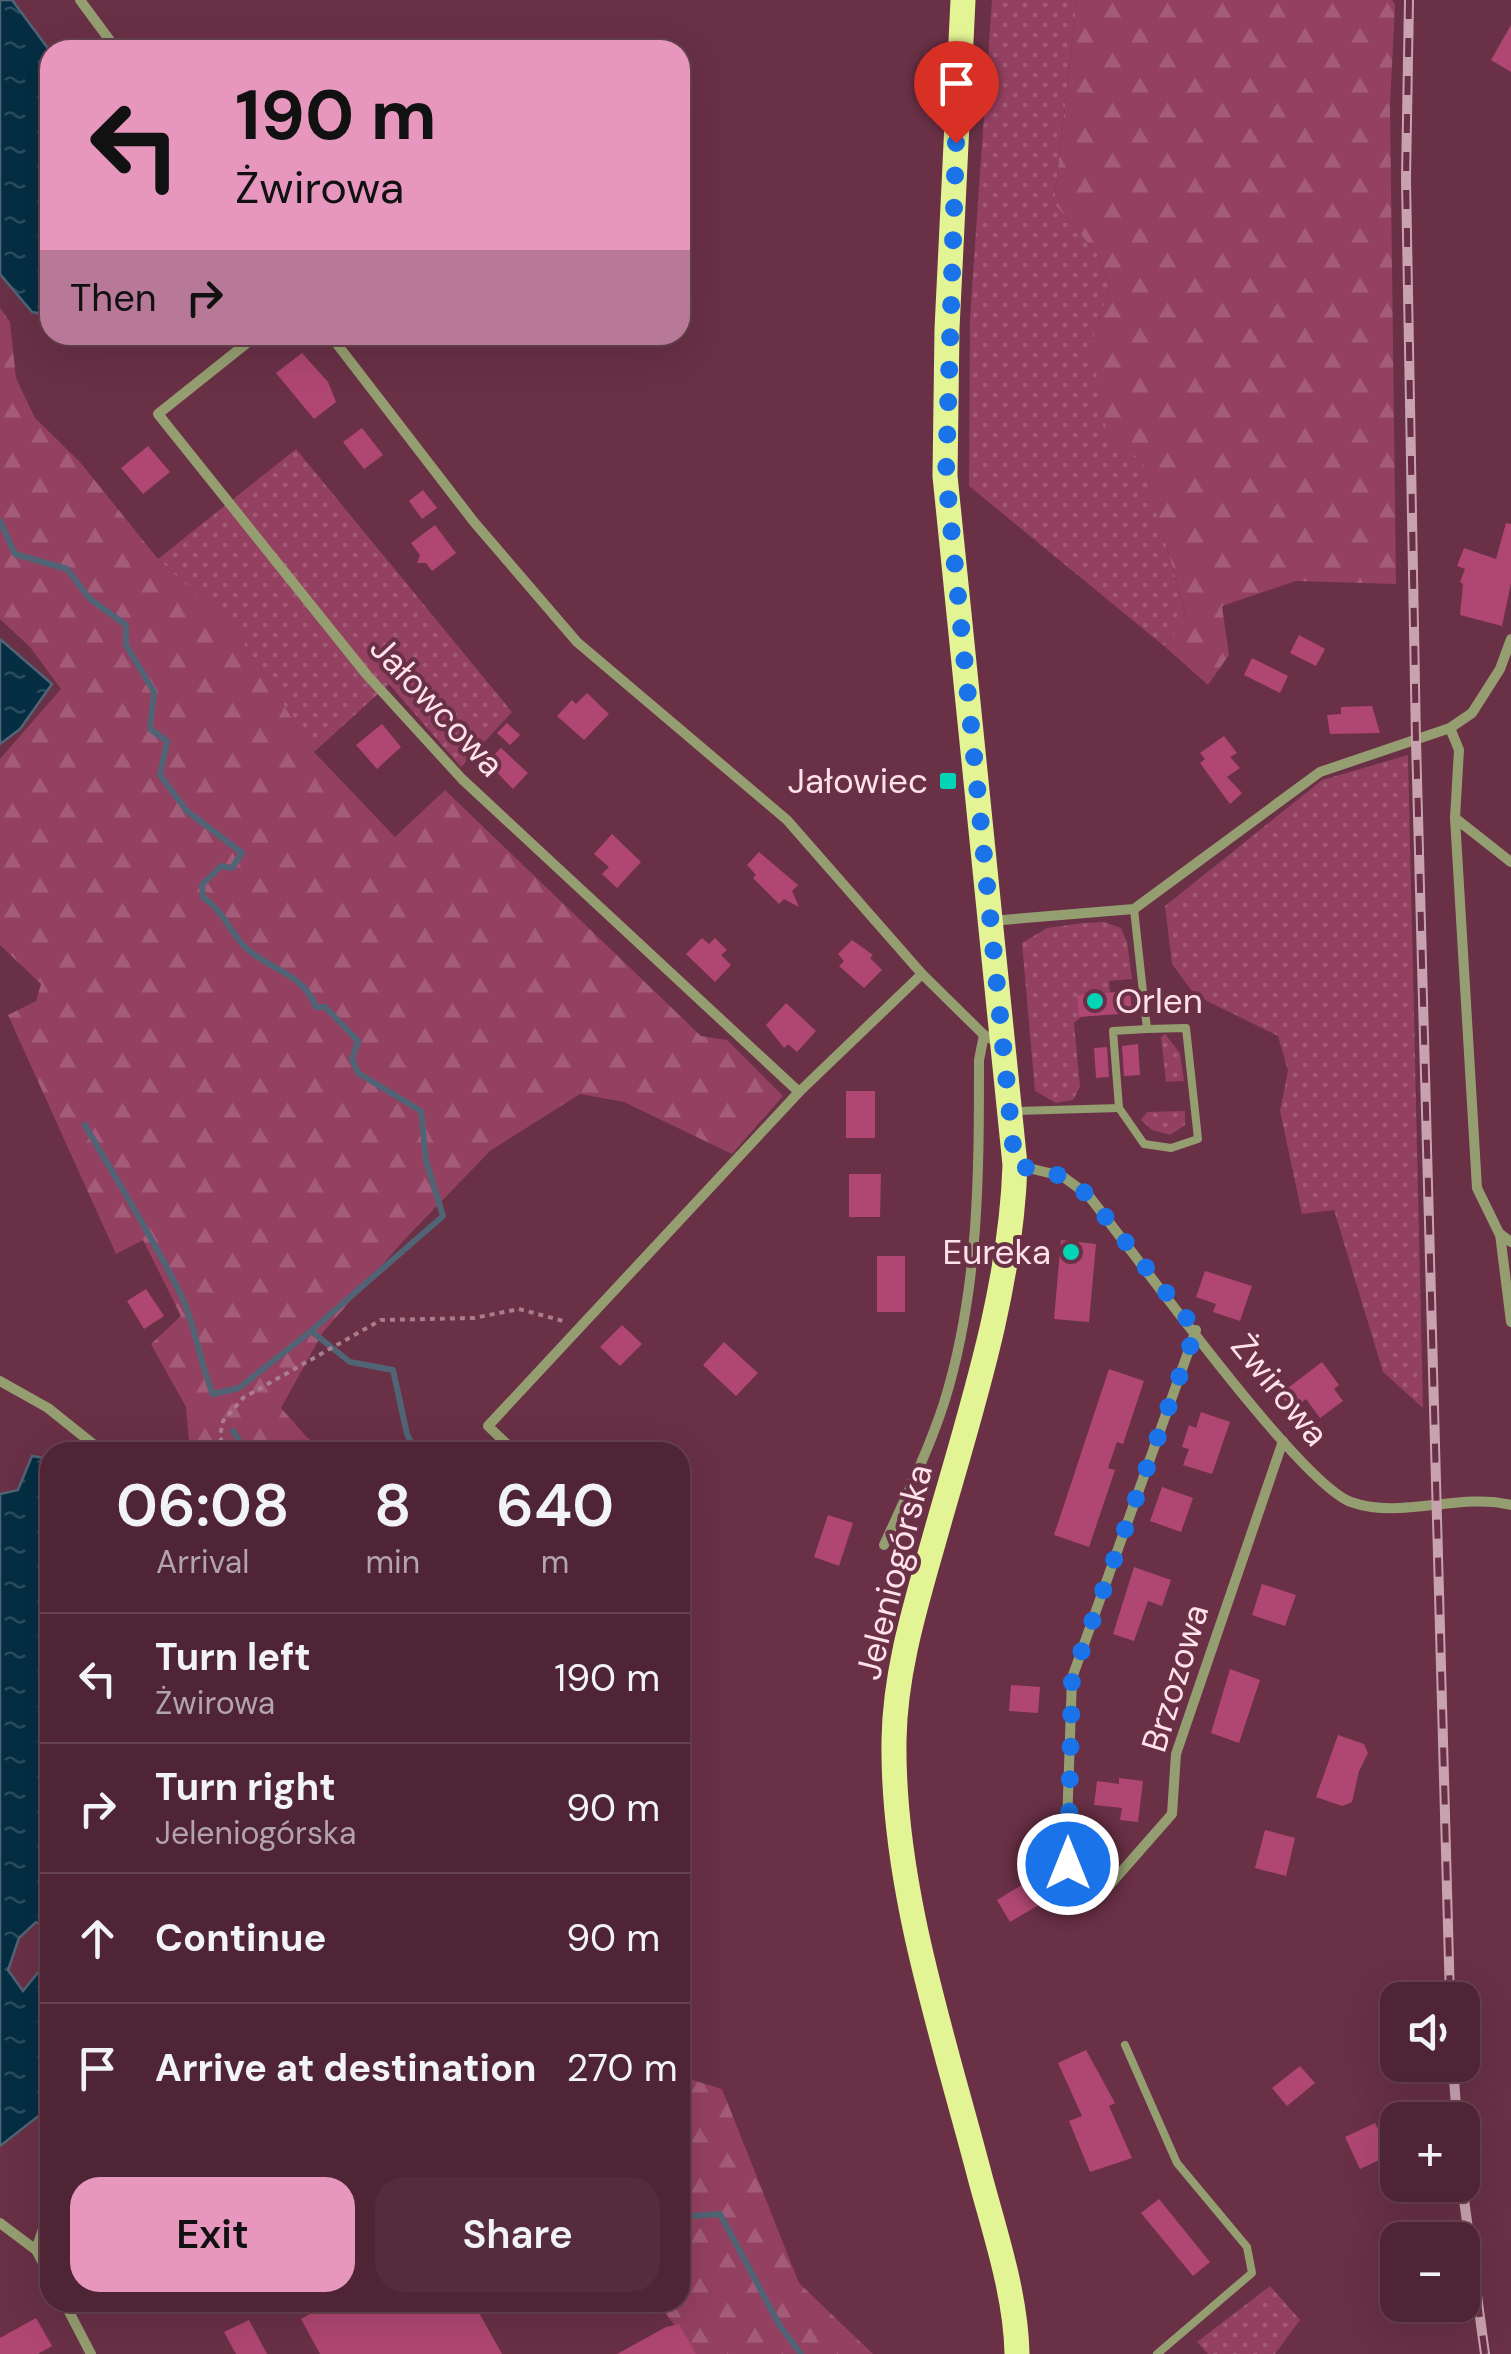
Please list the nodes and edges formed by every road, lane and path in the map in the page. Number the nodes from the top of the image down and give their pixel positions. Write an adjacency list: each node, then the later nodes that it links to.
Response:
1 (80, 0): 3 (street)
2 (964, 0): 11 (main road, Jeleniogórska)
3 (110, 40)
4 (245, 345): 15 (street, Jałowcowa)
5 (338, 345): 12 (street)
6 (1511, 639): 7 (street)
7 (1450, 728): 8 (street); 10 (street)
8 (1455, 818): 9 (street); 19 (street)
9 (1511, 862)
10 (1134, 909): 11 (street); 13 (lane)
11 (989, 922): 14 (main road, Jeleniogórska)
12 (922, 974): 14 (street); 15 (street)
13 (1148, 1029): 16 (lane); 16 (lane)
14 (993, 1040): 17 (main road, Jeleniogórska); 30 (street)
15 (800, 1092): 22 (street)
16 (1119, 1108): 17 (lane)
17 (1009, 1111): 18 (main road, Jeleniogórska)
18 (1015, 1165): 23 (street, Żwirowa); 38 (main road, Jeleniogórska)
19 (1500, 1233): 20 (street); 21 (street)
20 (1511, 1242)
21 (1511, 1322)
22 (583, 1327): 27 (path); 28 (street)
23 (1196, 1330): 25 (street, Żwirowa); 25 (street, Brzozowa)
24 (0, 1381): 26 (street)
25 (1283, 1441): 29 (street, Żwirowa)
26 (90, 1442)
27 (222, 1442)
28 (505, 1442)
29 (1511, 1505)
30 (884, 1545)
31 (1125, 2046): 39 (lane)
32 (0, 2223): 34 (street)
33 (40, 2238): 34 (street)
34 (36, 2250): 35 (street)
35 (40, 2257)
36 (69, 2312): 37 (street)
37 (91, 2354)
38 (1016, 2354)
39 (1158, 2354)

